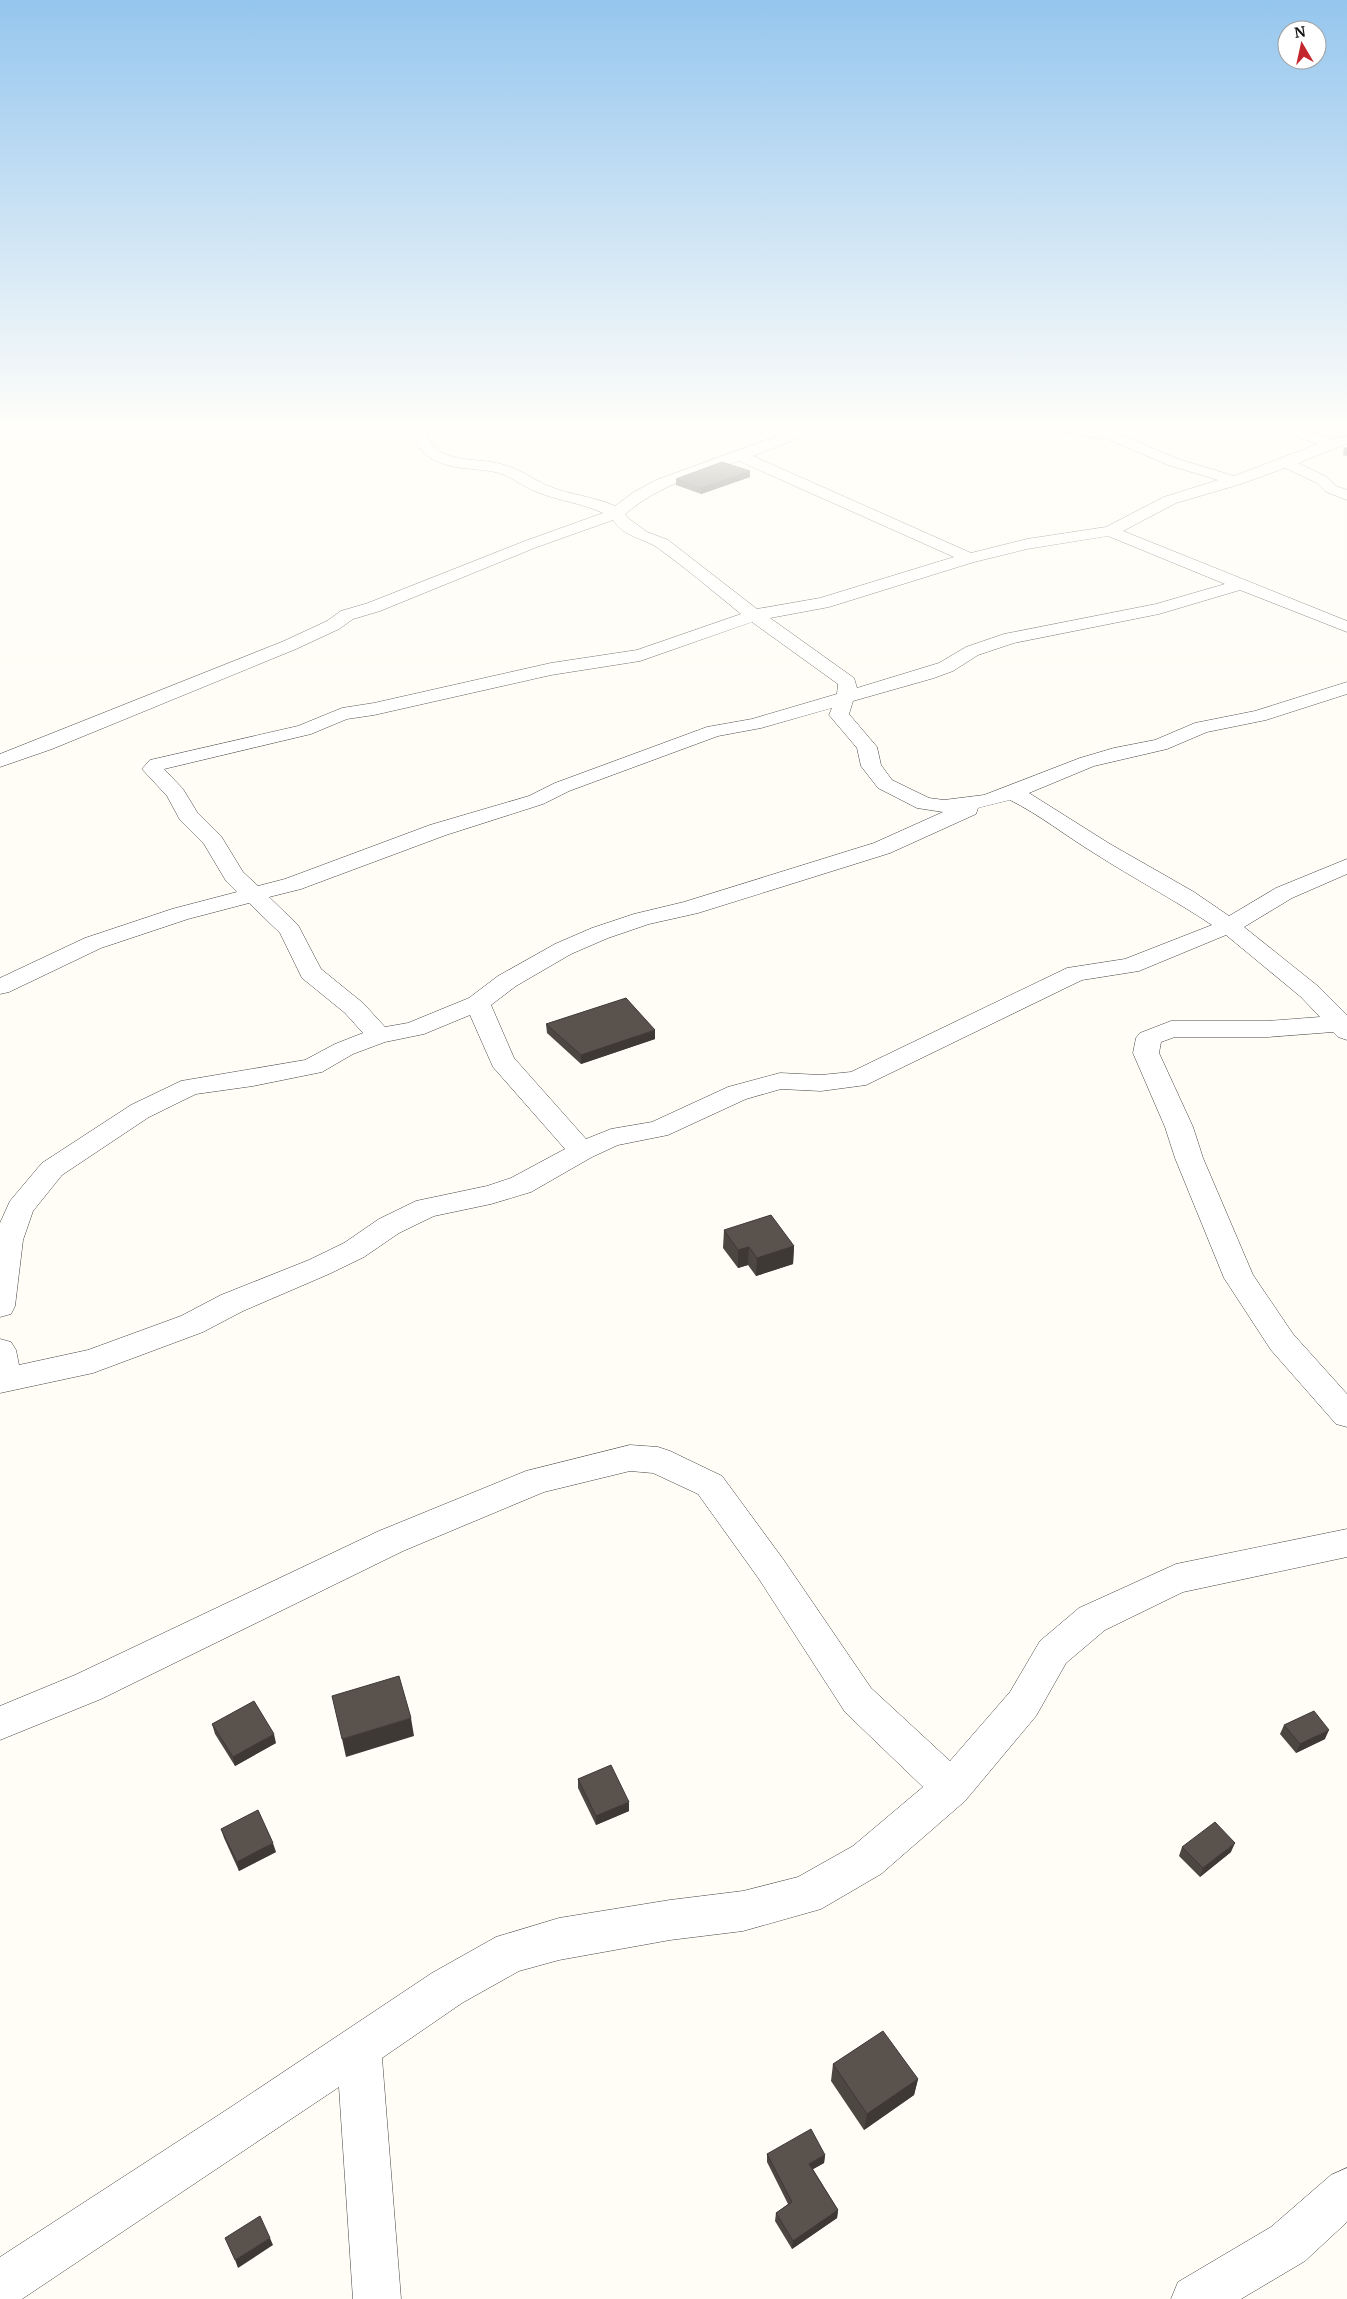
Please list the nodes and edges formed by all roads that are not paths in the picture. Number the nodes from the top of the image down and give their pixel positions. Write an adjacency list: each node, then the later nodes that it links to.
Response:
1 (563, 532): 12 (street)
2 (638, 532): 8 (street)
3 (911, 532): 6 (street)
4 (1102, 532): 6 (street)
5 (1113, 532): 7 (street)
6 (969, 558): 8 (street)
7 (1242, 584): 9 (street); 11 (street)
8 (754, 615): 11 (street); 16 (street)
9 (1347, 627)
10 (1347, 688): 13 (street)
11 (844, 697): 14 (street); 16 (street)
12 (0, 760)
13 (1012, 793): 14 (street); 17 (street)
14 (986, 801): 19 (street)
15 (1347, 866): 17 (street)
16 (255, 895): 18 (street); 21 (street)
17 (1229, 926): 20 (street); 22 (street)
18 (0, 987)
19 (478, 1003): 21 (street); 22 (street)
20 (1344, 1026): 25 (street)
21 (380, 1036): 23 (street)
22 (582, 1151): 24 (street)
23 (0, 1306)
24 (2, 1370)
25 (1347, 1415)
26 (1347, 1543): 28 (street)
27 (0, 1723): 28 (street)
28 (951, 1788): 29 (street)
29 (359, 2047): 31 (street); 32 (street)
30 (1347, 2191): 33 (street)
31 (0, 2285)
32 (377, 2299)
33 (1195, 2299)

